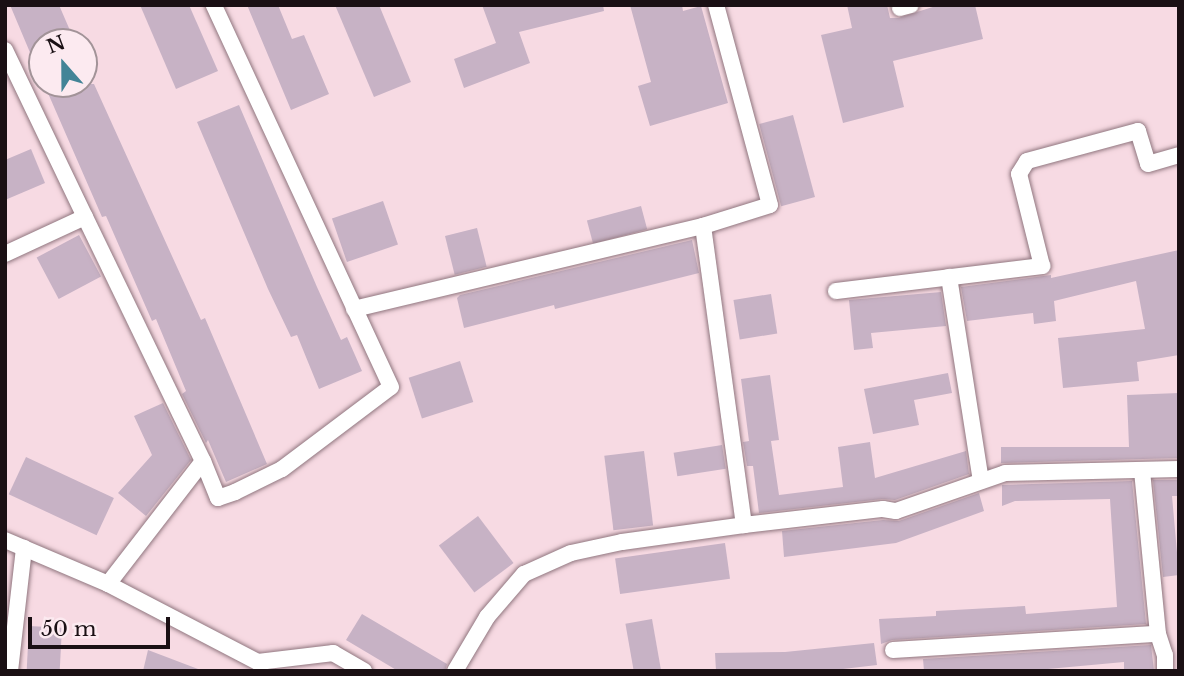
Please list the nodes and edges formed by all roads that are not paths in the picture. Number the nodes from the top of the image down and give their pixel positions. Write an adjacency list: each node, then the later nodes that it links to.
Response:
1 (214, 5): 10 (street)
2 (716, 5): 6 (street)
3 (5, 50): 5 (street)
4 (1179, 155): 8 (street)
5 (85, 216): 7 (street); 11 (street)
6 (703, 226): 10 (street); 15 (street)
7 (5, 254)
8 (949, 277): 9 (street); 14 (street)
9 (836, 291)
10 (354, 309): 11 (street)
11 (202, 461): 18 (street)
12 (1179, 469): 13 (street)
13 (1142, 471): 14 (street); 19 (street)
14 (981, 481): 15 (street)
15 (744, 525): 24 (street)
16 (5, 540): 17 (street)
17 (24, 548): 18 (street); 22 (street)
18 (108, 584): 21 (street)
19 (1158, 634): 20 (street); 25 (street)
20 (893, 650)
21 (259, 666): 23 (street)
22 (10, 671)
23 (364, 671)
24 (455, 671)
25 (1165, 671)

